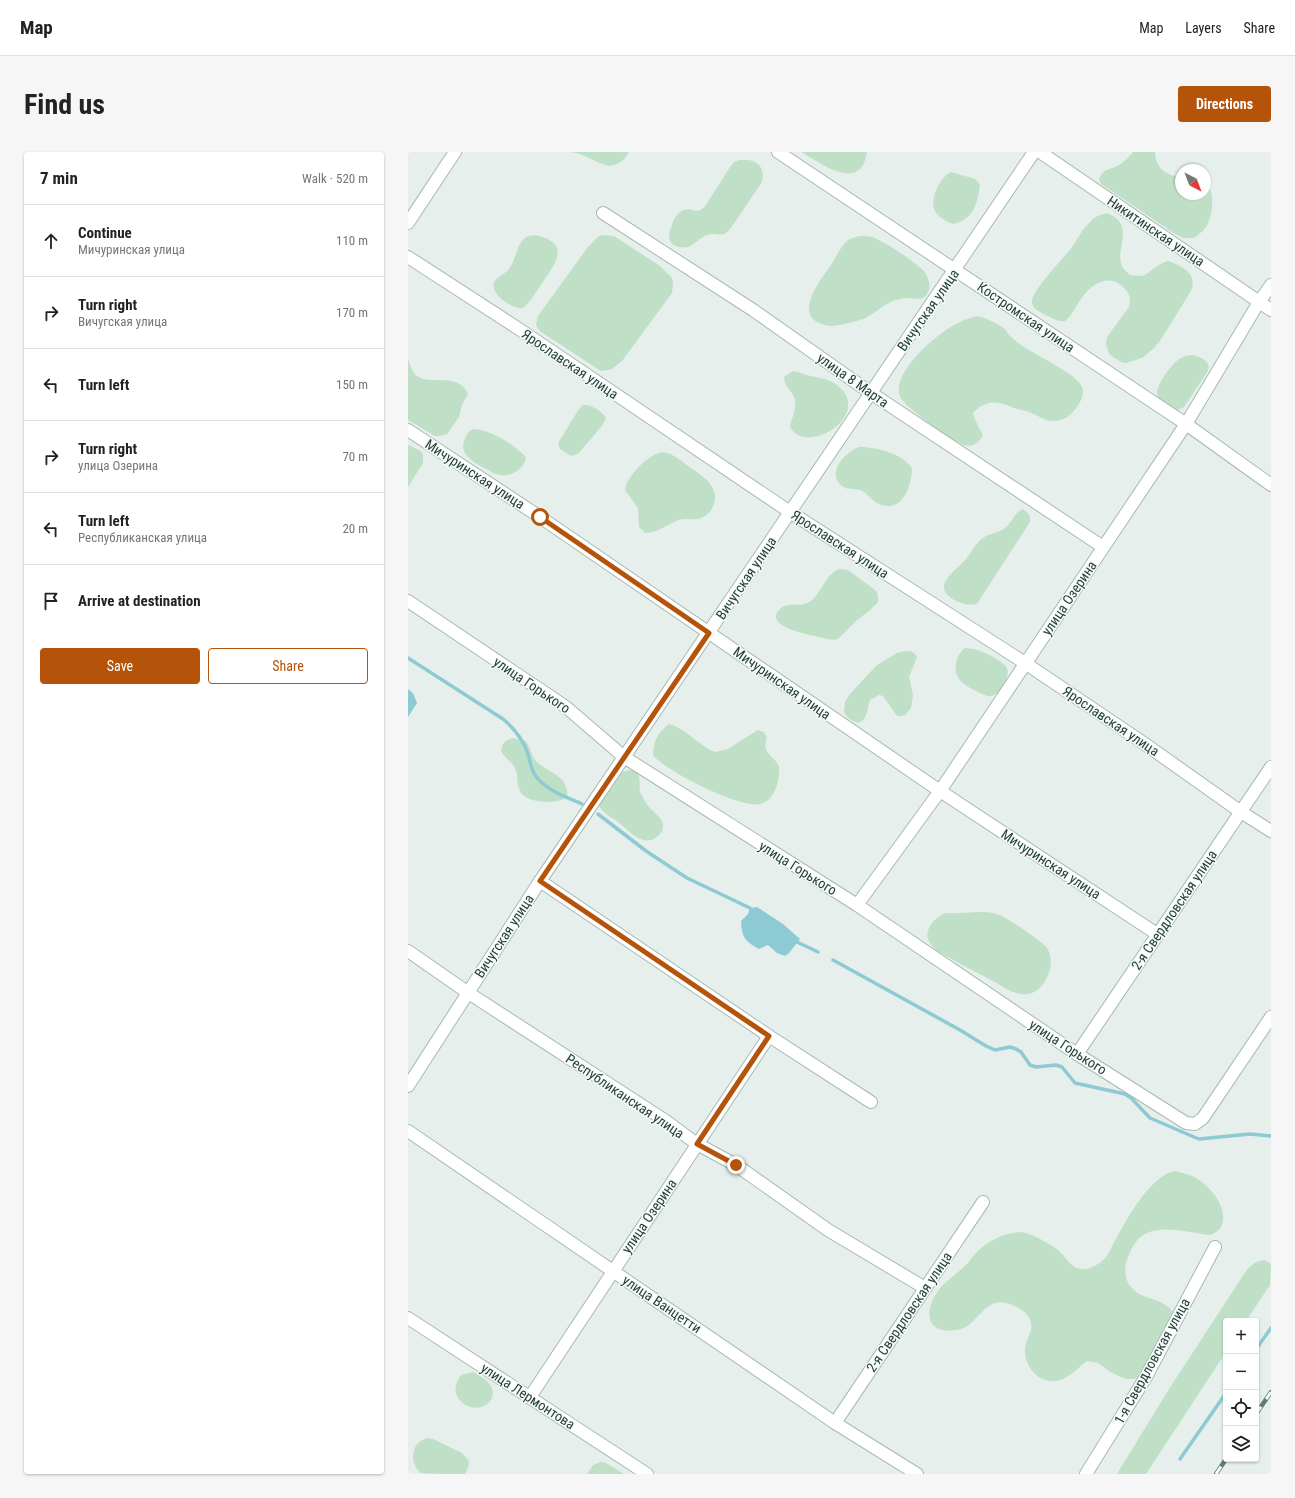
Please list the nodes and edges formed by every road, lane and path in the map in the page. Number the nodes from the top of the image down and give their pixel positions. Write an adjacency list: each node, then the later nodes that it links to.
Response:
1 (455, 152): 6 (street)
2 (778, 152): 8 (street, Костромская улица)
3 (1034, 152): 8 (street, Вичугская улица)
4 (1040, 152): 10 (street, Никитинская улица)
5 (603, 212): 12 (street, улица 8 Марта)
6 (408, 223)
7 (408, 257): 16 (street, Ярославская улица)
8 (955, 270): 12 (street, Вичугская улица); 13 (street, Костромская улица)
9 (1271, 285): 10 (street, улица Озерина)
10 (1259, 302): 11 (street, Никитинская улица); 13 (street, улица Озерина)
11 (1271, 310)
12 (871, 392): 16 (street, Вичугская улица); 17 (street, улица 8 Марта)
13 (1186, 424): 15 (street, Костромская улица); 17 (street, улица Озерина)
14 (408, 430): 19 (street, Мичуринская улица)
15 (1271, 485)
16 (790, 512): 19 (street, Вичугская улица); 20 (street, Ярославская улица)
17 (1103, 547): 20 (street, улица Озерина)
18 (408, 601): 21 (street, улица Горького)
19 (709, 633): 21 (street, Вичугская улица); 23 (street, Мичуринская улица)
20 (1025, 663): 23 (street, улица Озерина); 24 (street, Ярославская улица)
21 (624, 757): 26 (street, Вичугская улица); 27 (street, улица Горького)
22 (1271, 767): 24 (street, 2-я Свердловская улица)
23 (940, 791): 27 (street, улица Озерина); 28 (street, Мичуринская улица)
24 (1241, 812): 25 (street, Ярославская улица); 28 (street, 2-я Свердловская улица)
25 (1271, 831)
26 (540, 881): 30 (street, Вичугская улица); 32 (street)
27 (857, 905): 33 (street, улица Горького)
28 (1157, 934): 33 (street, 2-я Свердловская улица)
29 (408, 951): 30 (street, Республиканская улица)
30 (467, 992): 34 (street, Вичугская улица); 37 (street, Республиканская улица)
31 (1271, 1017): 33 (street, улица Горького)
32 (769, 1036): 35 (street); 37 (street, улица Озерина)
33 (1077, 1054)
34 (408, 1086)
35 (871, 1102)
36 (408, 1131): 40 (street, улица Ванцетти)
37 (697, 1144): 40 (street, улица Озерина); 41 (street, Республиканская улица)
38 (983, 1202): 41 (street, 2-я Свердловская улица)
39 (1215, 1247): 47 (street, 1-я Свердловская улица)
40 (612, 1271): 43 (street, улица Озерина); 44 (street, улица Ванцетти)
41 (925, 1288): 44 (street, 2-я Свердловская улица)
42 (408, 1318): 43 (street, улица Лермонтова)
43 (530, 1397): 45 (street, улица Лермонтова)
44 (835, 1423): 46 (street, улица Ванцетти)
45 (647, 1474)
46 (917, 1474)
47 (1086, 1474)

